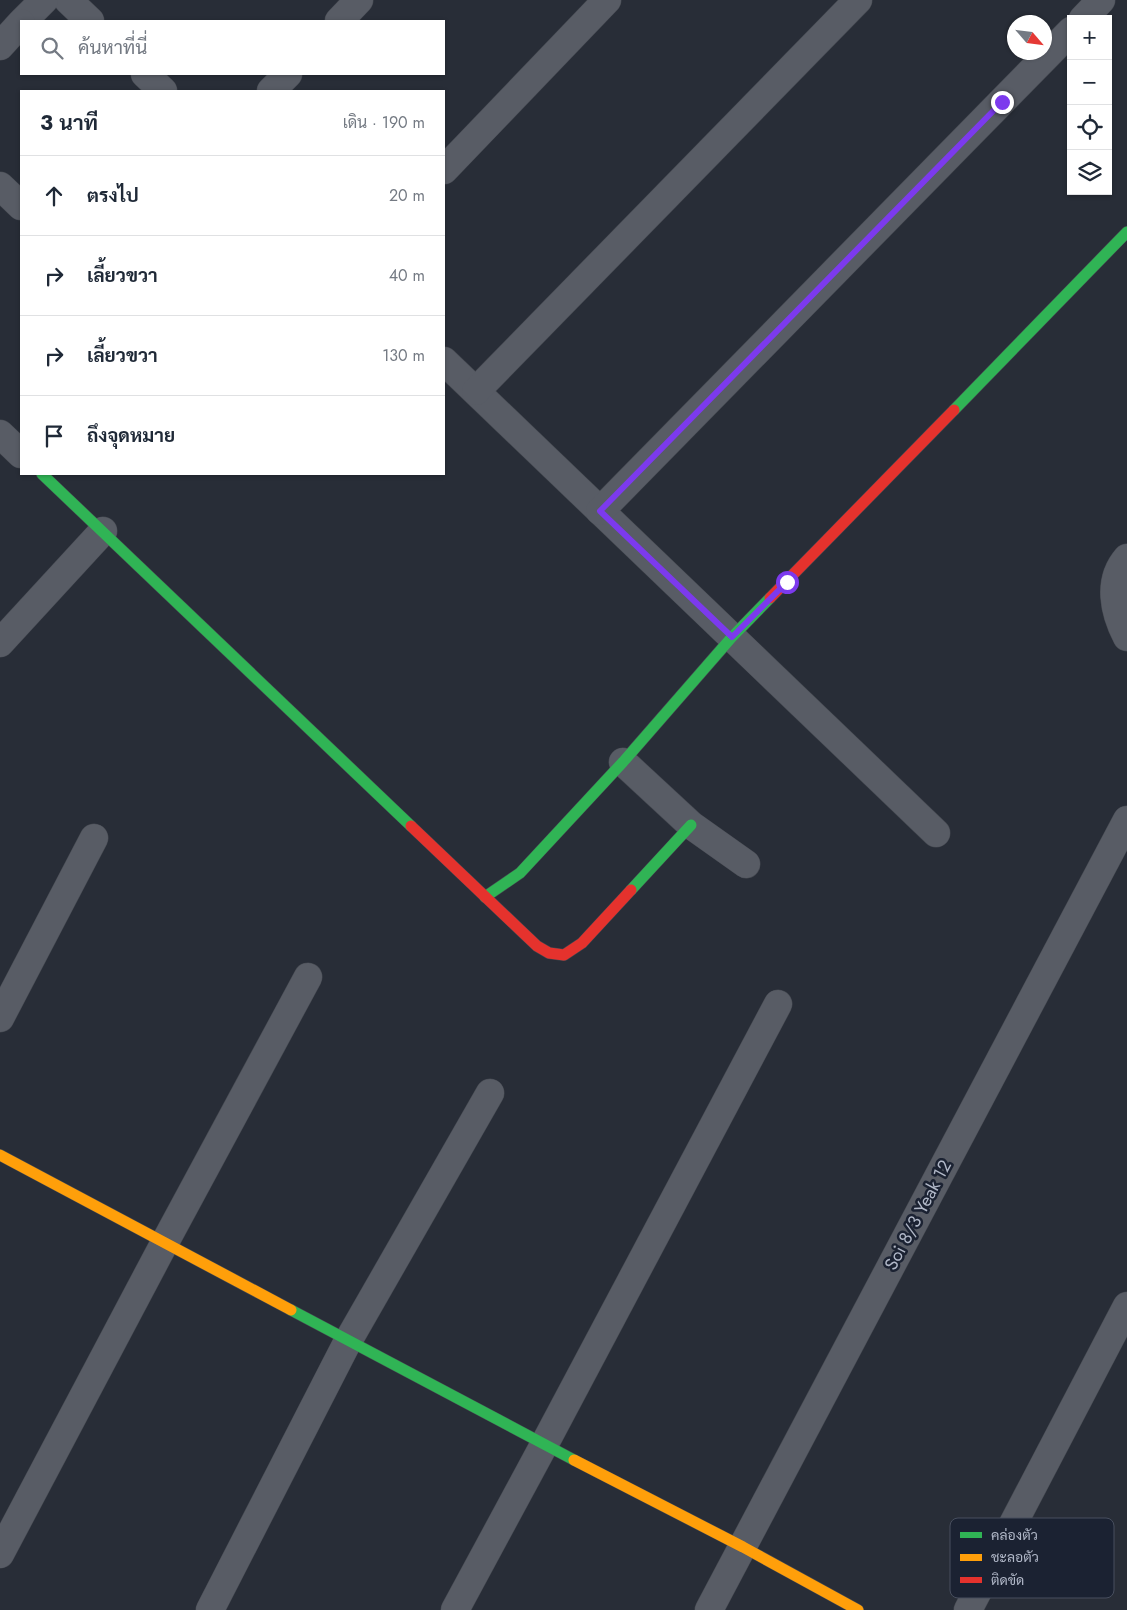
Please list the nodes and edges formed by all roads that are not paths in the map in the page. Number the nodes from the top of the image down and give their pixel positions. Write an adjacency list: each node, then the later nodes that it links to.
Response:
1 (44, 0): 8 (street)
2 (68, 0): 9 (street)
3 (359, 0): 10 (street)
4 (607, 0): 18 (street)
5 (858, 0): 23 (street)
6 (1101, 0): 7 (street)
7 (1087, 15)
8 (24, 20)
9 (89, 20)
10 (340, 20)
11 (20, 24): 13 (street)
12 (1067, 35): 27 (street)
13 (0, 46)
14 (146, 75): 16 (street)
15 (287, 75): 17 (street)
16 (162, 90)
17 (272, 90)
18 (445, 169)
19 (0, 186): 20 (street)
20 (20, 205)
21 (1127, 232): 30 (street)
22 (445, 361): 23 (street)
23 (476, 391): 27 (street)
24 (0, 434): 25 (street)
25 (20, 453)
26 (43, 475): 28 (street)
27 (600, 511): 30 (street)
28 (104, 531): 32 (street); 40 (street)
29 (1127, 558): 31 (street)
30 (732, 637): 33 (street); 36 (street)
31 (1127, 637)
32 (0, 643)
33 (623, 762): 35 (street); 40 (street)
34 (1127, 820): 38 (street, Soi 8/3 Yeak 12)
35 (691, 825): 39 (street); 40 (street)
36 (936, 833)
37 (94, 838): 43 (street)
38 (1119, 853): 51 (street, Soi 8/3 Yeak 12)
39 (746, 864)
40 (485, 897)
41 (308, 978): 46 (street)
42 (778, 1004): 49 (street)
43 (0, 1018)
44 (490, 1093): 48 (street)
45 (0, 1155): 46 (street)
46 (164, 1244): 48 (street); 52 (street)
47 (1127, 1306): 50 (street)
48 (348, 1341): 49 (street); 54 (street)
49 (544, 1445): 51 (street); 55 (street)
50 (1016, 1518)
51 (743, 1547): 56 (street, Soi 8/3 Yeak 12); 57 (street)
52 (0, 1554)
53 (974, 1598): 58 (street)
54 (210, 1610)
55 (455, 1610)
56 (709, 1610)
57 (858, 1610)
58 (968, 1610)

